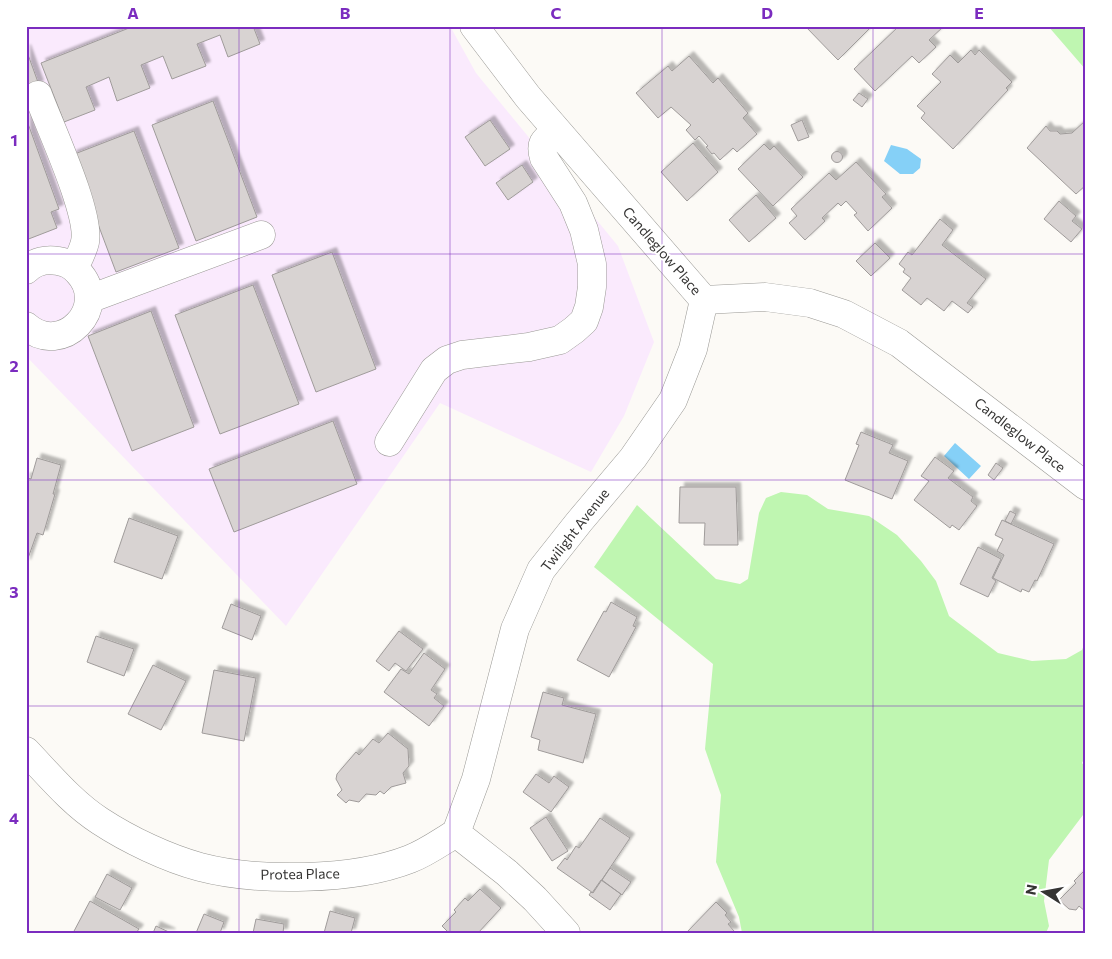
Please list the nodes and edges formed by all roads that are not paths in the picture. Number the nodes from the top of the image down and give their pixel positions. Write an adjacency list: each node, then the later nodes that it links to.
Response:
1 (474, 26): 3 (street, Candleglow Place)
2 (38, 95): 5 (street)
3 (557, 131): 8 (street, Candleglow Place); 10 (street)
4 (261, 235): 7 (street)
5 (74, 268): 6 (street); 7 (street)
6 (26, 270)
7 (89, 299): 9 (street)
8 (704, 300): 11 (street, Candleglow Place); 13 (street, Twilight Avenue)
9 (27, 327)
10 (388, 442)
11 (1086, 486)
12 (26, 751): 13 (street, Protea Place)
13 (456, 833): 14 (street)
14 (566, 933)

